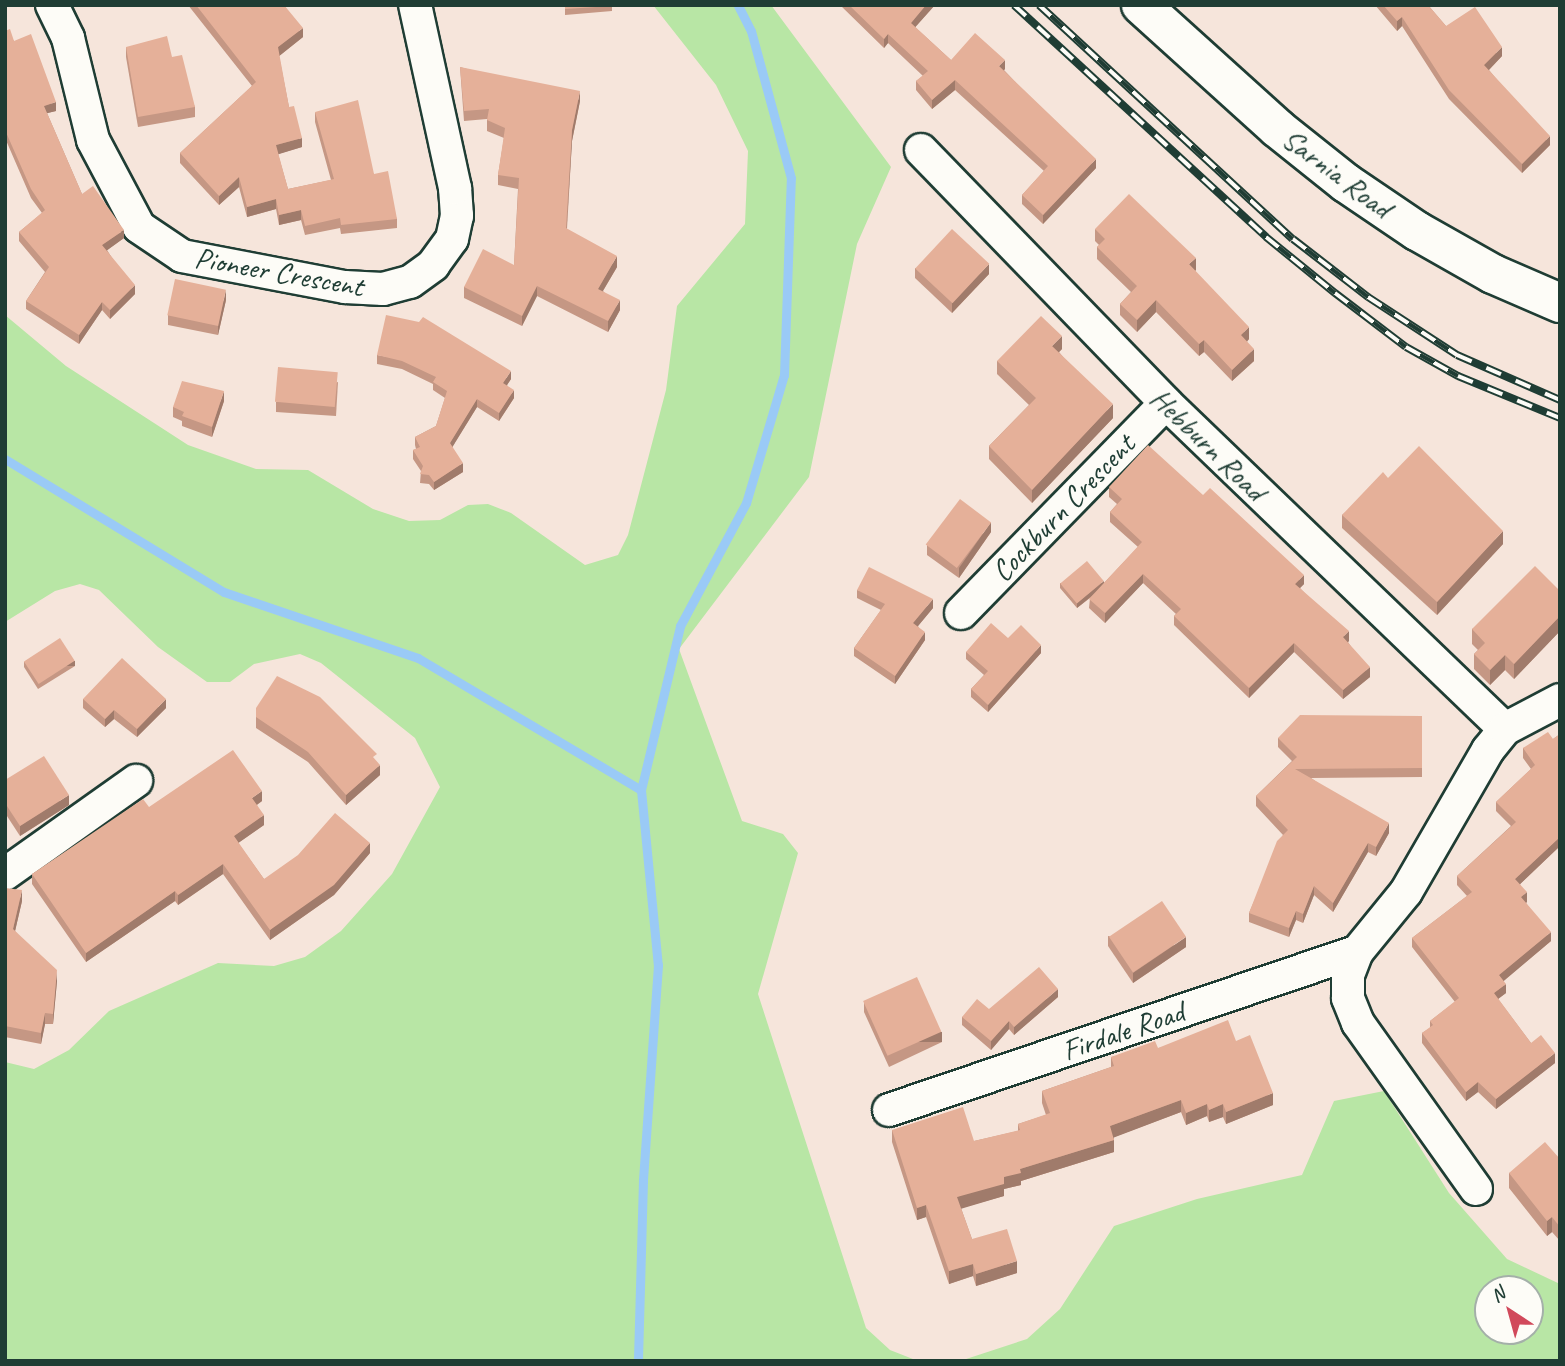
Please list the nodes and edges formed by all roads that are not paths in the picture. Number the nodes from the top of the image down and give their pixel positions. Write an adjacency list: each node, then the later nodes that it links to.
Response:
1 (52, 5): 2 (street, Pioneer Crescent)
2 (415, 5)
3 (1141, 5): 5 (main road, Sarnia Road)
4 (922, 150): 6 (street, Hebburn Road)
5 (1560, 303)
6 (1166, 403): 7 (street, Cockburn Crescent); 9 (street, Hebburn Road)
7 (961, 613)
8 (1560, 700): 9 (street)
9 (1505, 729): 12 (street)
10 (136, 781): 11 (street)
11 (5, 874)
12 (1357, 952): 13 (street, Firdale Road); 14 (street)
13 (889, 1110)
14 (1476, 1189)

